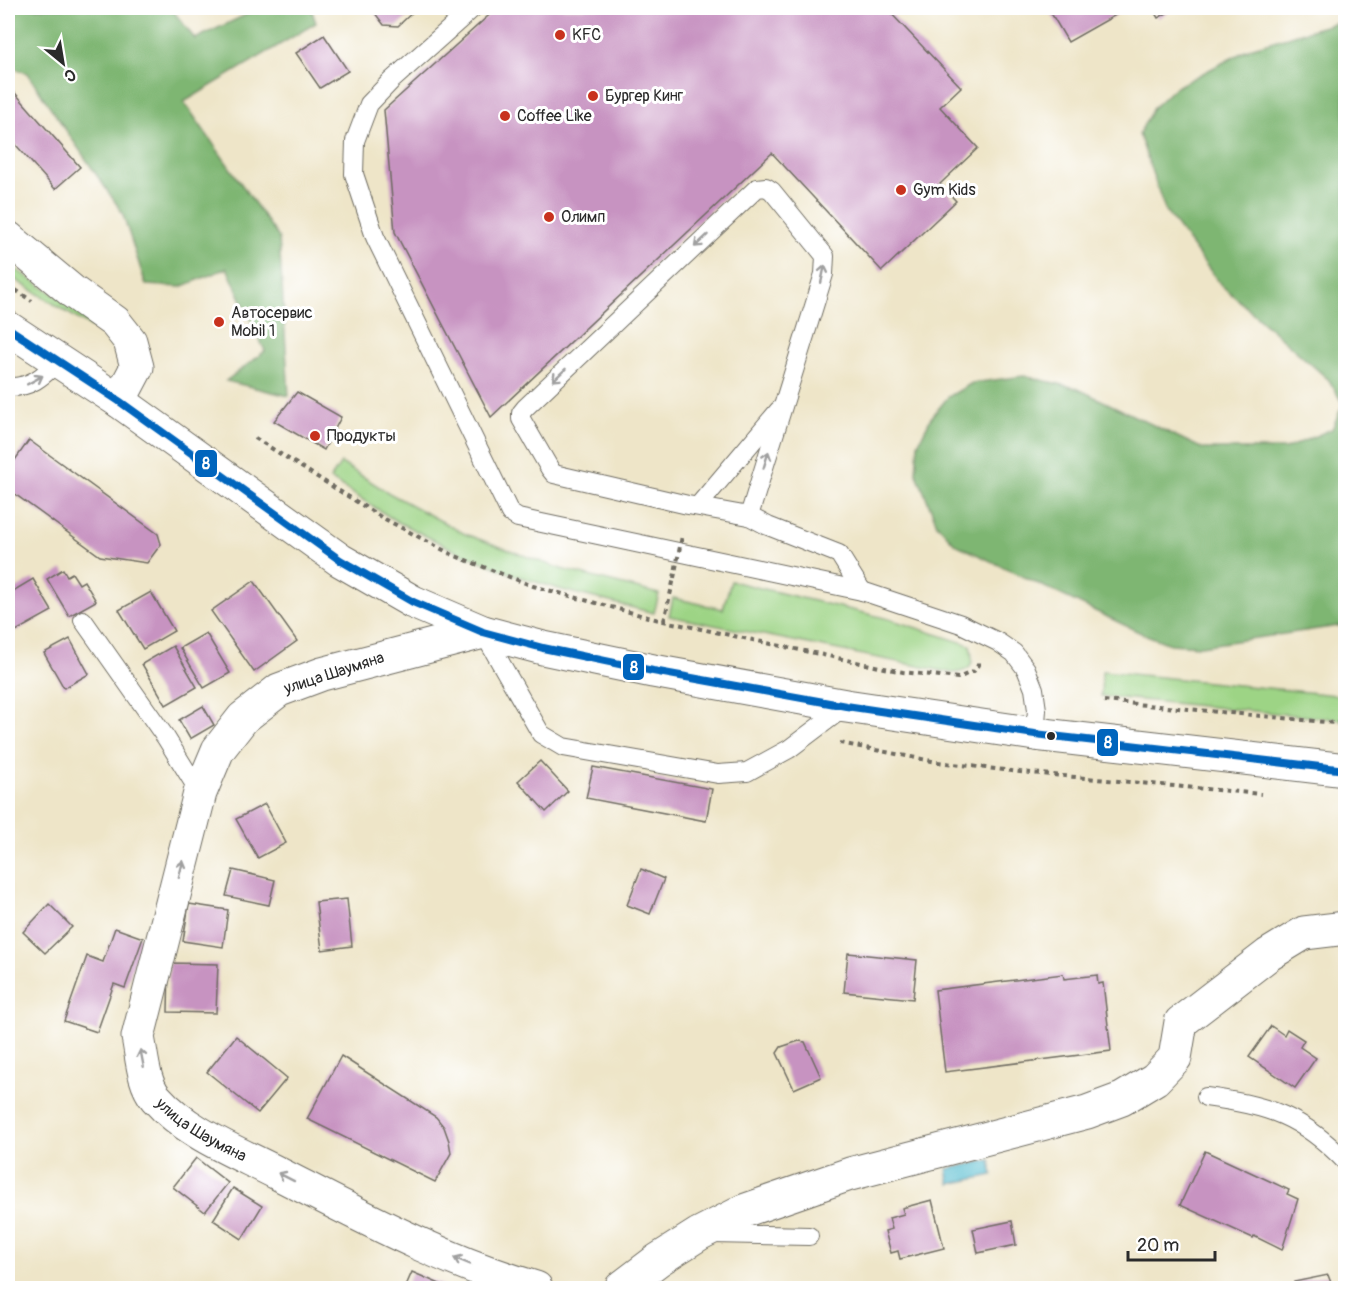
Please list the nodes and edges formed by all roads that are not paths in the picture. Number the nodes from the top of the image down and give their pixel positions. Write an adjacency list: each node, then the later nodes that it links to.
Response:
1 (473, 8): 10 (lane)
2 (8, 238): 6 (street)
3 (8, 328): 4 (street)
4 (58, 362): 5 (lane, one-way to 4); 6 (street)
5 (8, 387)
6 (119, 400): 12 (street)
7 (784, 404): 8 (lane); 8 (lane, one-way to 8); 9 (lane, one-way to 7)
8 (698, 506): 9 (lane)
9 (749, 516): 10 (lane)
10 (862, 591): 14 (lane)
11 (83, 620): 16 (lane)
12 (483, 632): 13 (street); 13 (lane); 16 (street, улица Шаумяна)
13 (846, 706): 14 (street)
14 (1035, 734): 15 (street)
15 (1346, 770)
16 (201, 793): 22 (street, улица Шаумяна, one-way to 16)
17 (1346, 928): 20 (street)
18 (1206, 1097): 19 (lane)
19 (1346, 1162)
20 (699, 1234): 21 (lane); 23 (street)
21 (809, 1236)
22 (536, 1288)
23 (621, 1288)

